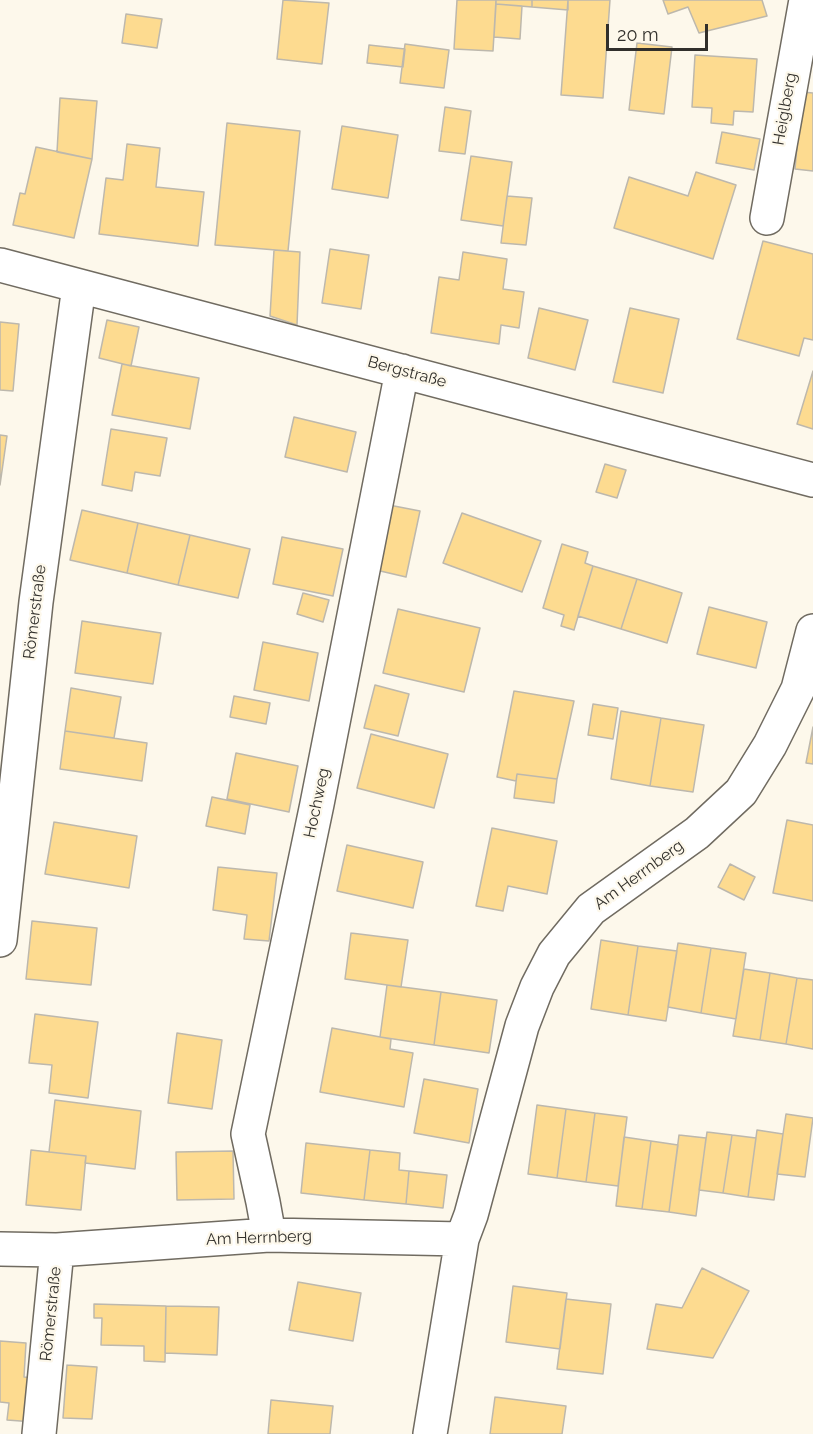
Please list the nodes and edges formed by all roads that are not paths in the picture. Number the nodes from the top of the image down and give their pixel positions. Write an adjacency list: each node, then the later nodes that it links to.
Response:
1 (806, 0): 2 (street, Heiglberg)
2 (804, 52): 3 (street, Heiglberg)
3 (767, 218)
4 (0, 265): 5 (street, Bergstraße)
5 (79, 286): 6 (street, Bergstraße); 9 (street, Römerstraße)
6 (402, 371): 7 (street, Bergstraße); 10 (street, Hochweg)
7 (813, 480)
8 (813, 631): 11 (street, Am Herrnberg)
9 (0, 940)
10 (268, 1235): 11 (street, Am Herrnberg); 13 (street, Am Herrnberg)
11 (462, 1239): 15 (street, Am Herrnberg)
12 (0, 1250): 13 (street, Römerstraße)
13 (57, 1250): 14 (street, Römerstraße)
14 (39, 1434)
15 (430, 1434)

